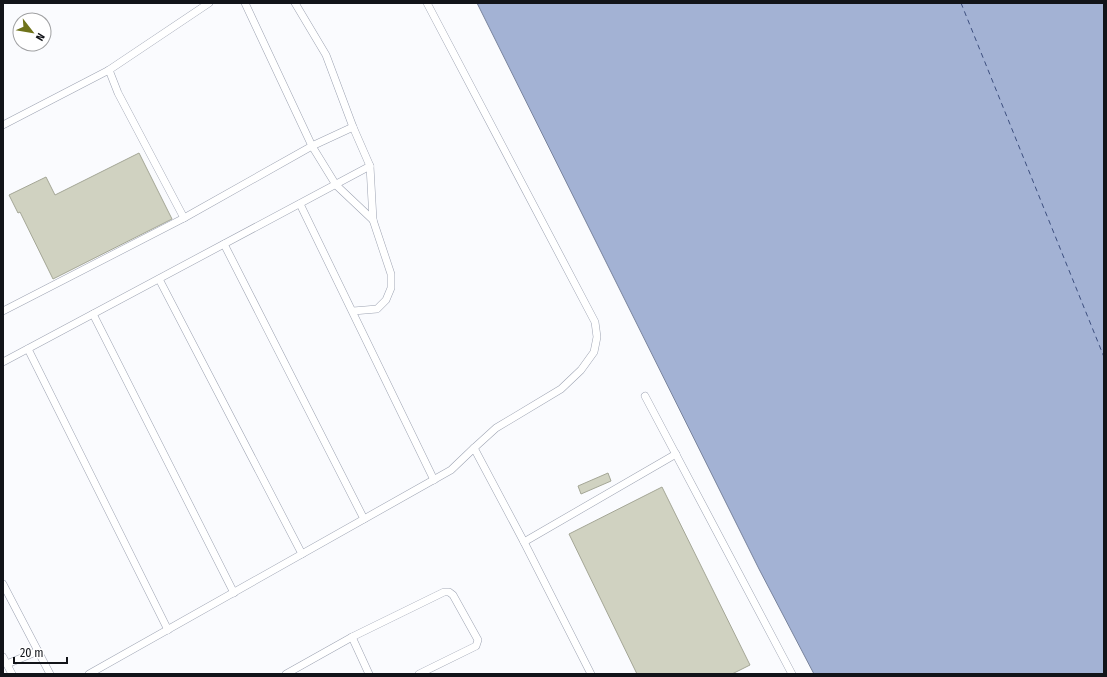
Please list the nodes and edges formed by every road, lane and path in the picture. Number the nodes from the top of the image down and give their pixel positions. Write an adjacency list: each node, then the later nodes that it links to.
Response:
1 (209, 3): 5 (lane)
2 (245, 3): 8 (lane)
3 (294, 3): 7 (lane)
4 (427, 3): 22 (lane)
5 (109, 70): 6 (lane); 12 (lane)
6 (3, 125)
7 (353, 127): 8 (lane); 9 (lane)
8 (312, 146): 10 (lane); 12 (lane)
9 (370, 166): 10 (lane); 13 (lane)
10 (336, 185): 11 (lane); 13 (lane)
11 (300, 204): 14 (lane); 17 (lane)
12 (184, 218): 16 (lane)
13 (373, 220): 17 (lane)
14 (224, 244): 15 (lane); 25 (lane)
15 (160, 279): 18 (lane); 27 (lane)
16 (3, 311)
17 (353, 312): 24 (lane)
18 (93, 314): 19 (lane); 29 (lane)
19 (28, 349): 20 (lane); 30 (lane)
20 (3, 362)
21 (645, 396): 23 (lane)
22 (474, 448): 24 (lane); 26 (lane)
23 (676, 454): 26 (lane); 42 (lane)
24 (434, 480): 25 (lane)
25 (364, 519): 27 (lane)
26 (524, 542): 41 (lane)
27 (302, 554): 29 (lane)
28 (3, 584): 32 (lane)
29 (234, 593): 30 (lane)
30 (168, 630): 37 (lane)
31 (352, 637): 38 (lane); 39 (lane); 40 (lane)
32 (38, 652): 34 (lane); 36 (lane)
33 (3, 657): 34 (lane)
34 (7, 664): 35 (lane)
35 (12, 674)
36 (50, 674)
37 (89, 674)
38 (286, 674)
39 (369, 674)
40 (419, 674)
41 (591, 674)
42 (792, 674)

